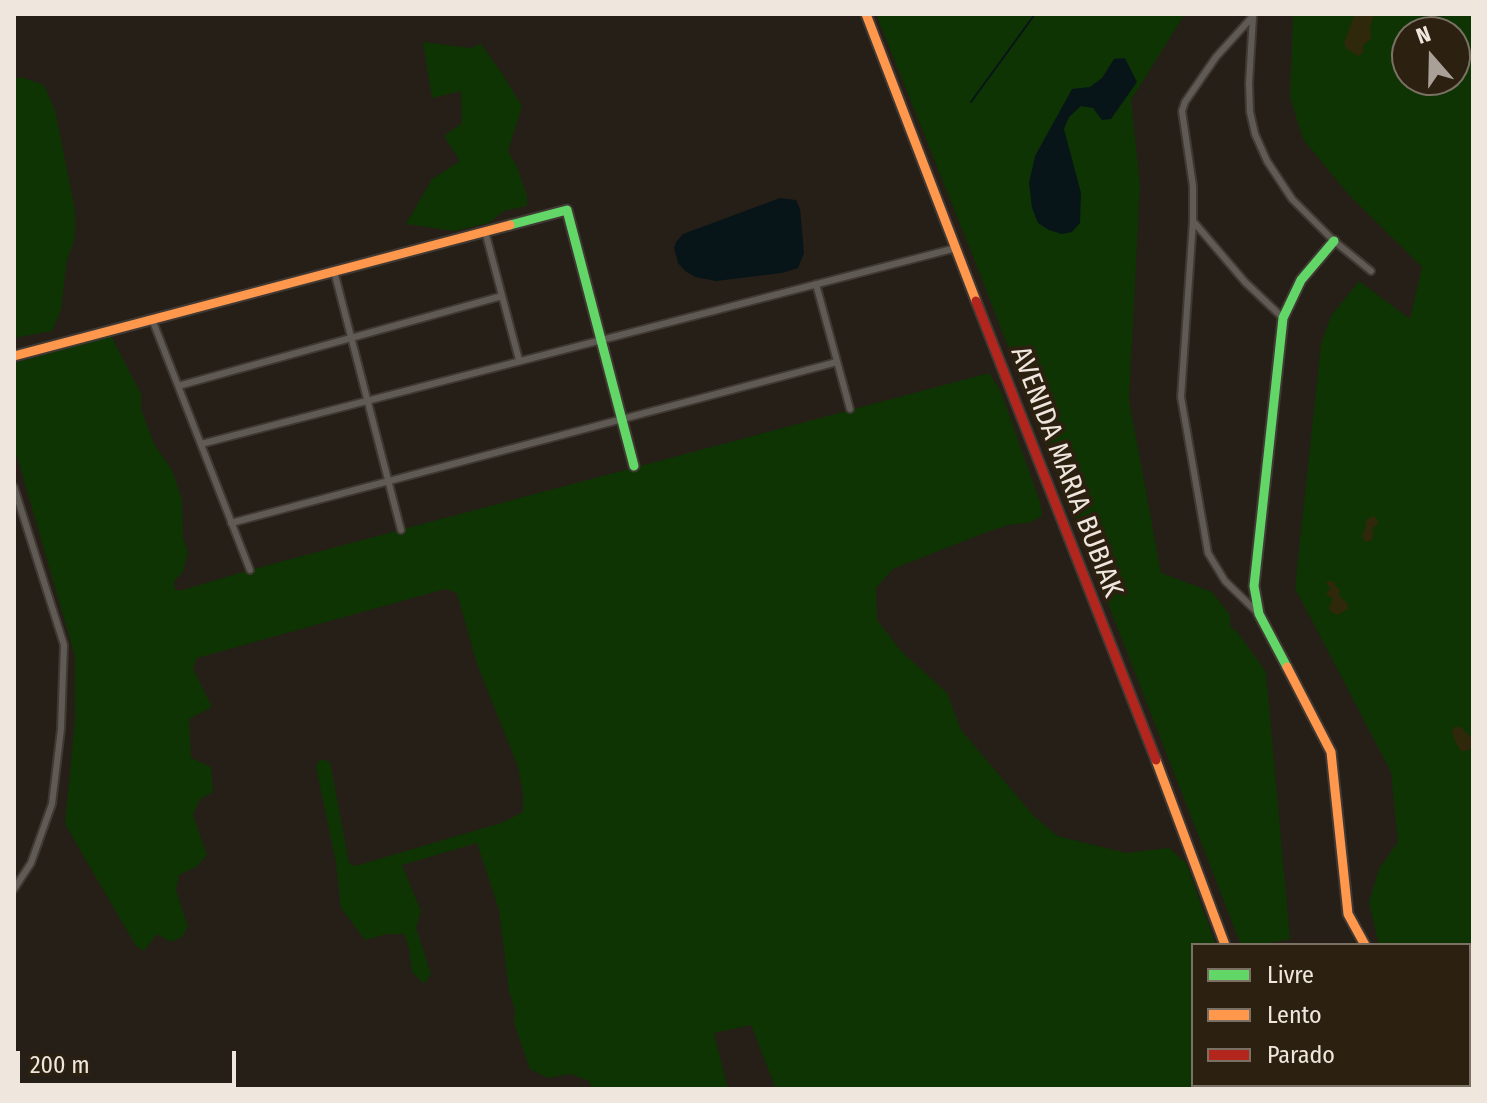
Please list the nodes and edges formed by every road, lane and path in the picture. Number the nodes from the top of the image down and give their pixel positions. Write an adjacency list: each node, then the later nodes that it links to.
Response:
1 (866, 14): 6 (street, AVENIDA MARIA BUBIAK)
2 (1253, 15): 3 (street); 5 (street)
3 (1193, 221): 11 (street); 30 (street)
4 (485, 231): 7 (street); 10 (street); 14 (street)
5 (1334, 241): 8 (street); 11 (street)
6 (956, 248): 9 (street); 32 (street, AVENIDA MARIA BUBIAK)
7 (334, 271): 12 (street); 13 (street)
8 (1371, 271)
9 (816, 284): 14 (street); 17 (street)
10 (502, 296): 13 (street); 16 (street)
11 (1283, 318): 30 (street)
12 (152, 319): 15 (street); 18 (street)
13 (352, 338): 18 (street); 19 (street)
14 (601, 339): 16 (street); 21 (street)
15 (14, 356)
16 (519, 360): 19 (street)
17 (837, 362): 20 (street); 21 (street)
18 (178, 386): 22 (street)
19 (367, 399): 22 (street); 24 (street)
20 (850, 409)
21 (622, 419): 23 (street); 24 (street)
22 (201, 444): 27 (street)
23 (634, 466)
24 (388, 481): 27 (street); 28 (street)
25 (14, 487): 26 (street)
26 (16, 498): 31 (street)
27 (231, 523): 29 (street)
28 (401, 530)
29 (250, 570)
30 (1259, 614): 33 (street)
31 (14, 889)
32 (1224, 943)
33 (1364, 943)

